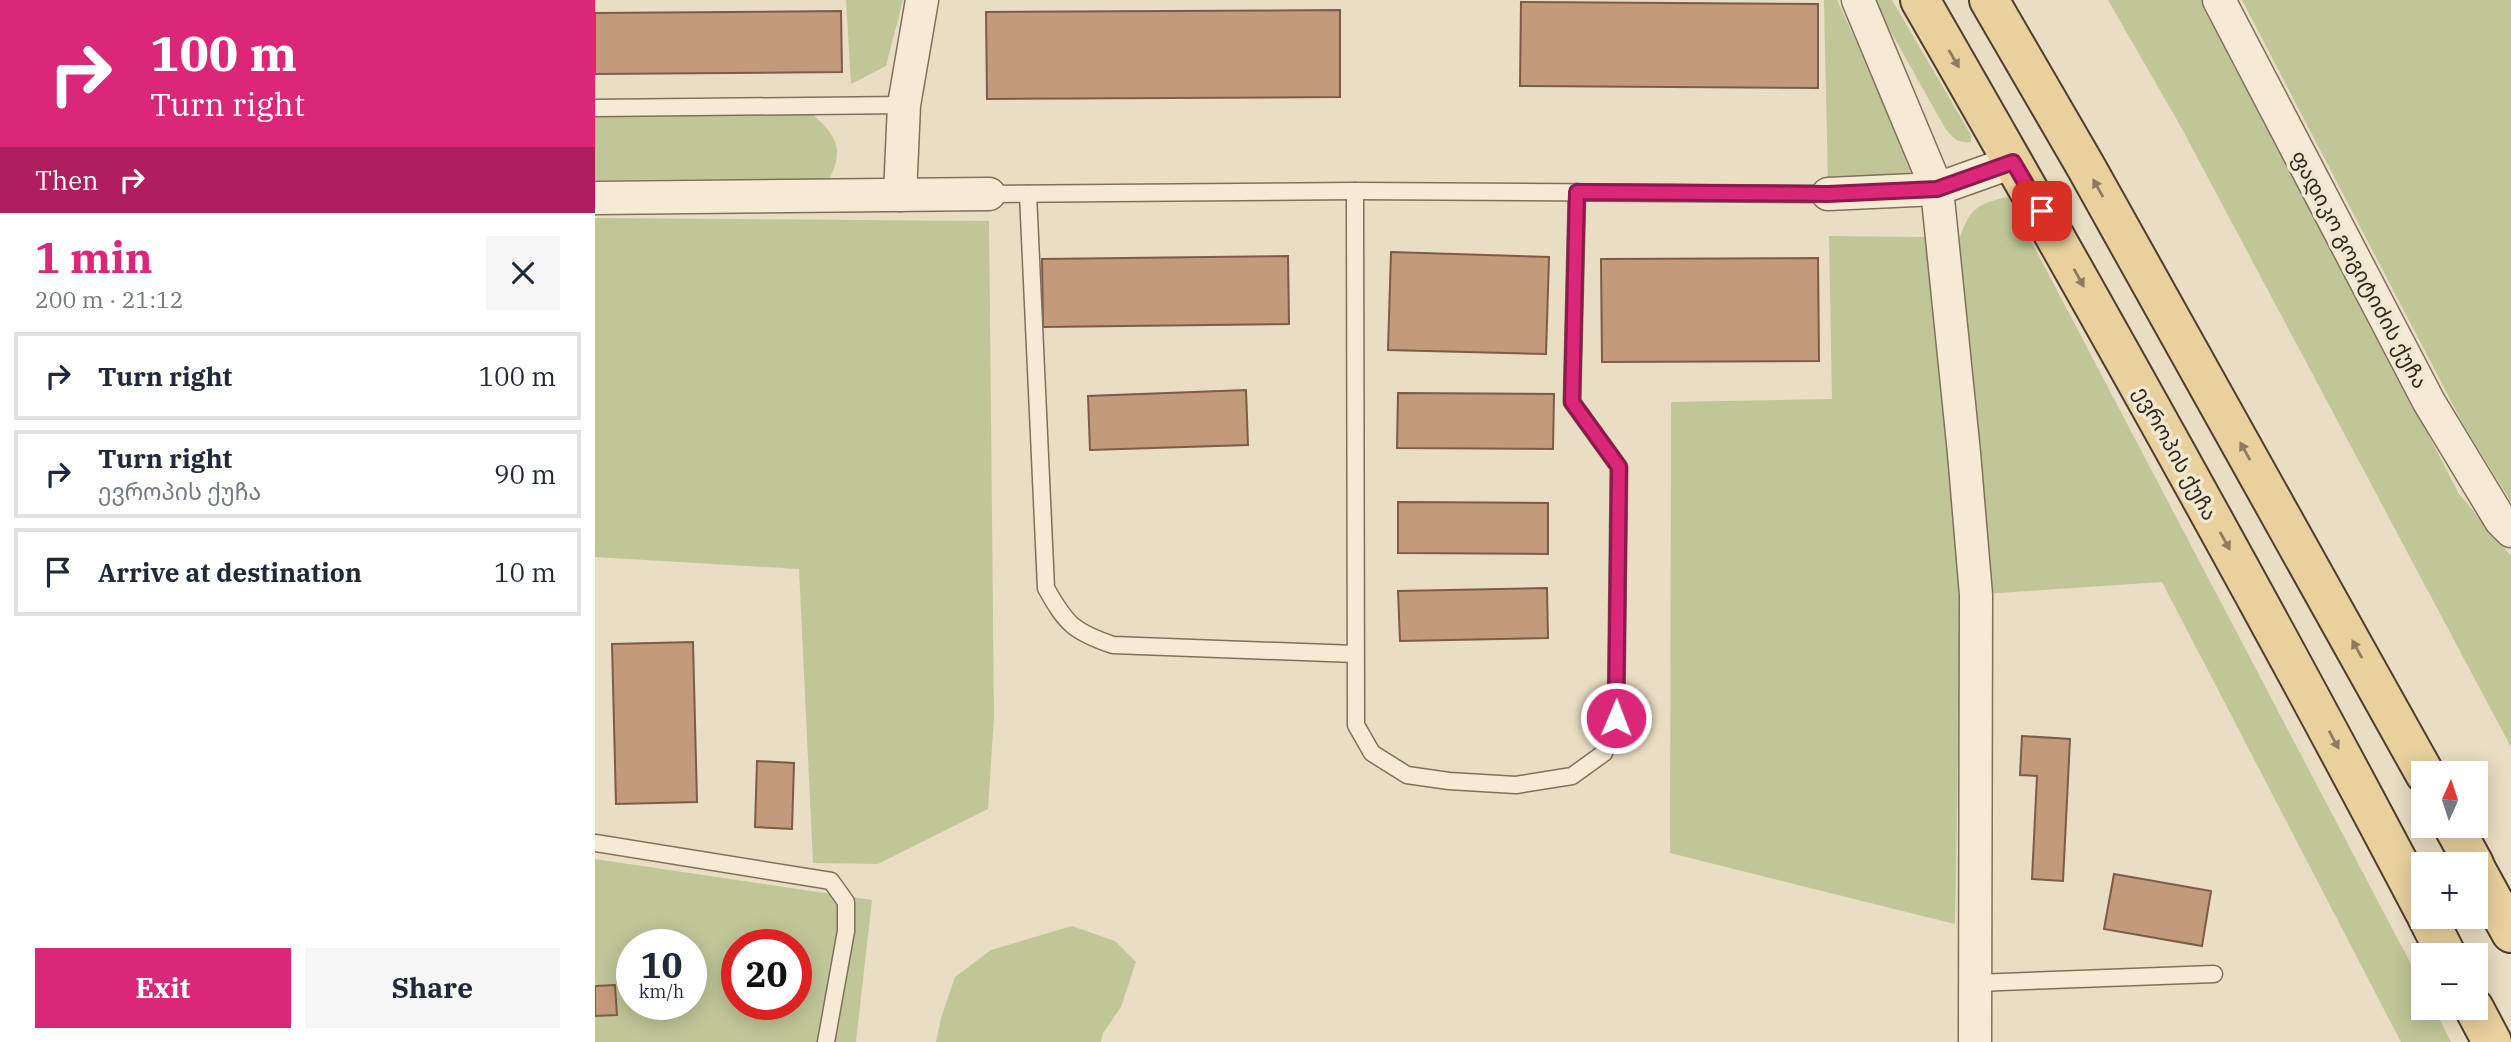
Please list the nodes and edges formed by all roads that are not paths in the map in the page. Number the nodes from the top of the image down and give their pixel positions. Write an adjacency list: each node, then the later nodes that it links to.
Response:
1 (922, 0): 6 (street)
2 (1858, 0): 9 (street)
3 (1920, 0): 8 (main road, ევროპის ქუჩა, one-way to 8)
4 (1989, 0): 19 (main road, one-way to 4)
5 (2219, 0): 17 (street, ფადიკო გოგიტიძის ქუჩა)
6 (904, 105): 7 (lane); 15 (street)
7 (595, 108)
8 (2013, 162): 9 (street); 21 (main road, ევროპის ქუჩა, one-way to 21)
9 (1937, 189): 14 (street); 25 (street)
10 (1355, 191): 11 (lane); 13 (lane); 18 (lane)
11 (1577, 192): 14 (lane); 18 (lane)
12 (989, 194): 13 (lane); 15 (street)
13 (1028, 194): 18 (lane)
14 (1828, 194)
15 (900, 195): 16 (street)
16 (595, 198)
17 (2511, 531)
18 (1355, 654)
19 (2418, 761)
20 (595, 844): 27 (lane)
21 (2411, 886)
22 (2488, 891): 23 (main road)
23 (2511, 933)
24 (2214, 974): 25 (lane)
25 (1975, 983): 28 (street)
26 (2481, 1020): 29 (main road)
27 (826, 1042)
28 (1976, 1042)
29 (2492, 1042)

